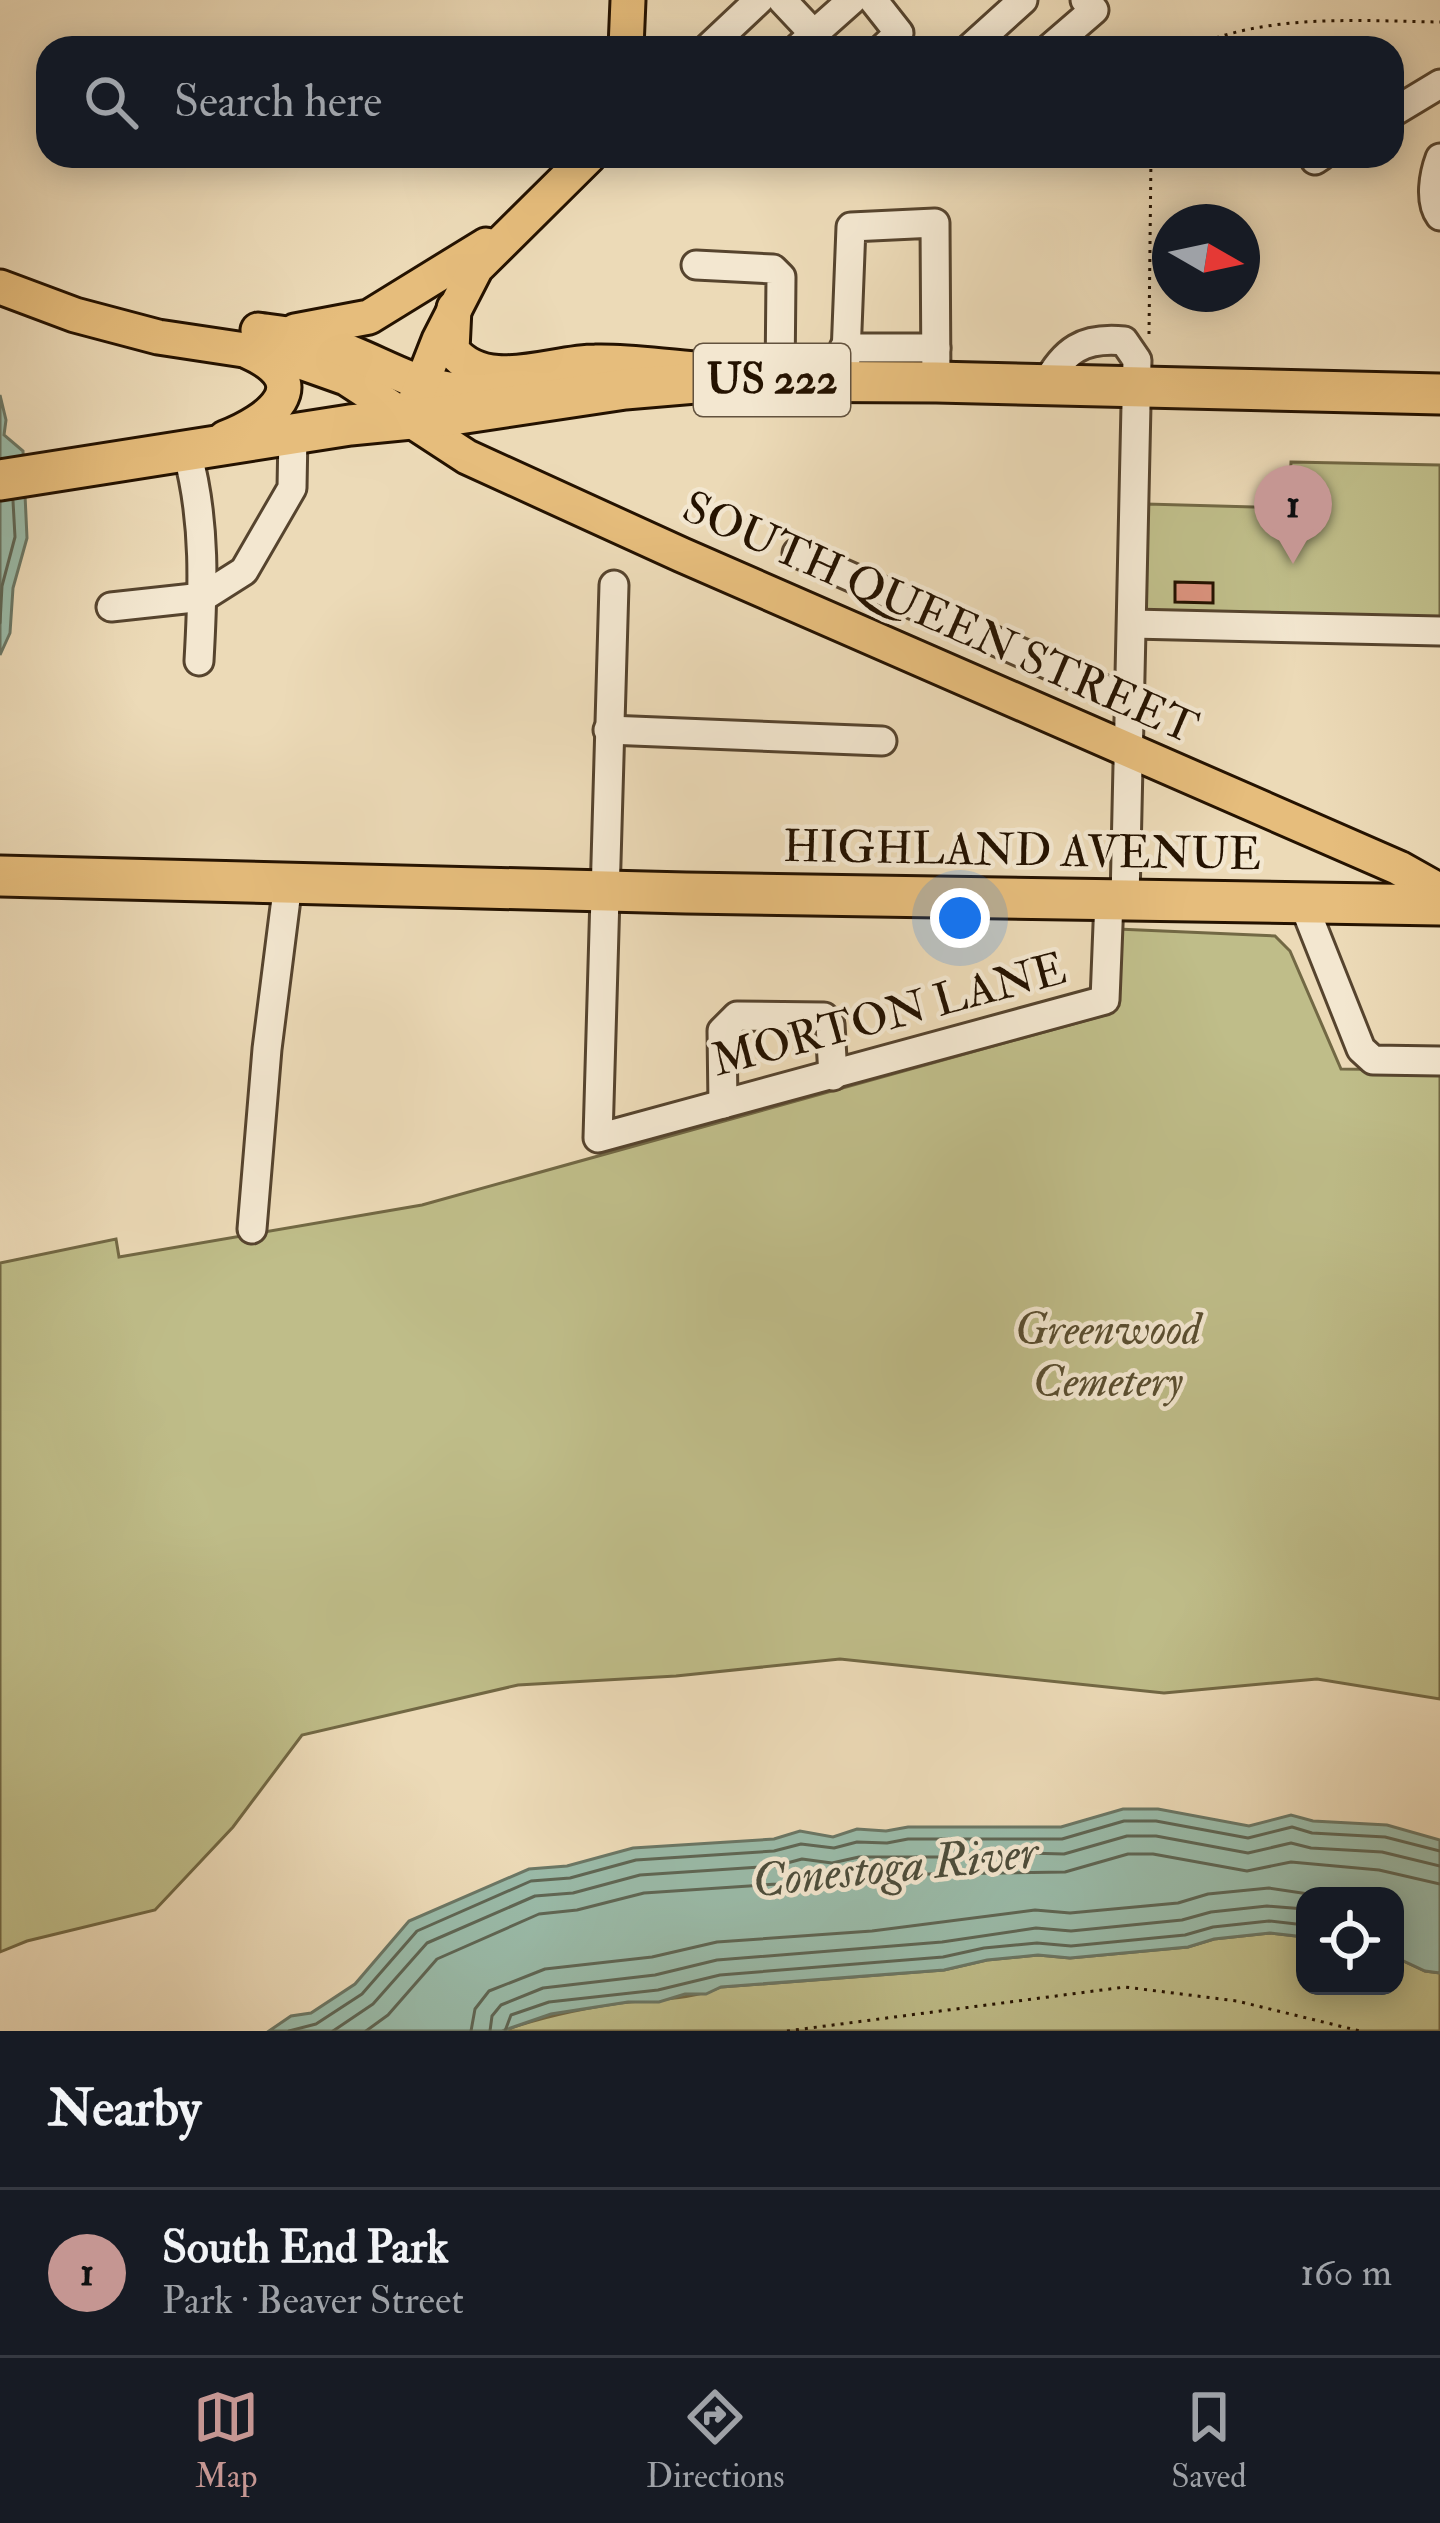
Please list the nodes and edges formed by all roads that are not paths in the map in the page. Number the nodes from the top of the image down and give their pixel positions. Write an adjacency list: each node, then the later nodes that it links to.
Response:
1 (628, 0): 8 (main road)
2 (758, 0): 9 (street)
3 (782, 0): 10 (street)
4 (852, 0): 11 (street)
5 (873, 0): 12 (street)
6 (1023, 0): 13 (street)
7 (1085, 0): 14 (street)
8 (626, 36)
9 (720, 36)
10 (803, 36)
11 (812, 36)
12 (896, 36)
13 (983, 36)
14 (1064, 36)
15 (1440, 85): 16 (street)
16 (1404, 106)
17 (1440, 158): 19 (street)
18 (576, 168): 20 (main road)
19 (1440, 216)
20 (513, 228): 23 (main road); 25 (main road)
21 (696, 265): 30 (street)
22 (0, 286): 24 (main road)
23 (454, 308): 29 (main road); 33 (main road)
24 (125, 327): 25 (main road); 26 (main road)
25 (283, 333): 33 (main road)
26 (242, 350): 33 (main road); 35 (main road)
27 (845, 364): 28 (highway, US 222); 28 (street); 30 (highway, US 222)
28 (936, 365): 31 (highway, US 222)
29 (645, 367): 30 (main road); 33 (main road)
30 (780, 380): 33 (highway, US 222)
31 (1137, 387): 32 (highway, US 222); 42 (street)
32 (1440, 394)
33 (415, 402): 34 (highway, US 222); 45 (main road, SOUTH QUEEN STREET)
34 (293, 434): 35 (highway, US 222); 39 (street)
35 (187, 452): 36 (highway, US 222); 39 (street)
36 (0, 480)
37 (797, 554): 41 (street)
38 (614, 585): 47 (street)
39 (203, 597): 40 (street); 44 (street)
40 (111, 607)
41 (951, 622): 45 (street); 46 (street)
42 (1132, 624): 43 (street); 46 (street)
43 (1440, 632)
44 (199, 661)
45 (929, 663): 49 (main road, SOUTH QUEEN STREET)
46 (1130, 701): 49 (street)
47 (608, 730): 48 (street); 52 (street)
48 (882, 741)
49 (1129, 750): 53 (main road, SOUTH QUEEN STREET); 54 (street)
50 (2, 876): 51 (highway, HIGHLAND AVENUE)
51 (289, 884): 52 (highway, HIGHLAND AVENUE); 60 (street)
52 (602, 889): 54 (highway, HIGHLAND AVENUE); 59 (street, MORTON LANE)
53 (1440, 891)
54 (1117, 900): 55 (highway, HIGHLAND AVENUE); 58 (street, MORTON LANE)
55 (1303, 903): 56 (highway, HIGHLAND AVENUE); 57 (street)
56 (1440, 905)
57 (1440, 1061)
58 (833, 1076): 59 (street, MORTON LANE); 59 (street)
59 (723, 1104)
60 (252, 1229)

